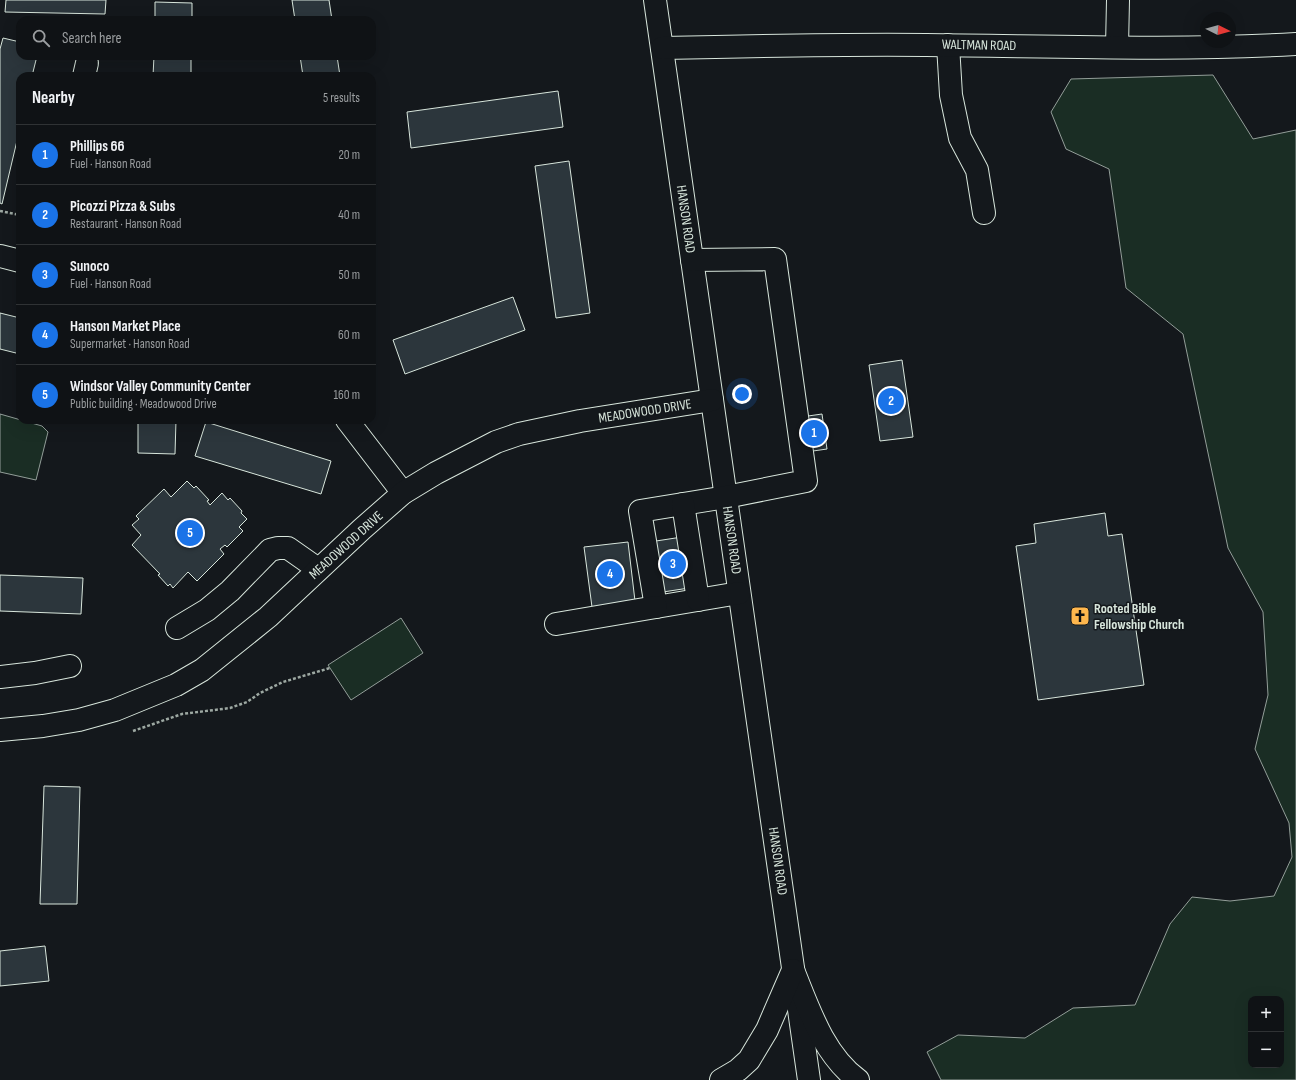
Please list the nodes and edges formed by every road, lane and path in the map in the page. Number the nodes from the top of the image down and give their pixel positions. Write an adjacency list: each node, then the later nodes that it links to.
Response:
1 (655, 0): 6 (street, HANSON ROAD)
2 (1118, 0): 5 (street)
3 (1296, 44): 5 (street, WALTMAN ROAD)
4 (948, 45): 5 (street, WALTMAN ROAD); 6 (street, WALTMAN ROAD); 8 (street)
5 (1117, 47)
6 (662, 48): 12 (street, HANSON ROAD)
7 (0, 211): 9 (path)
8 (984, 213)
9 (16, 214)
10 (0, 256): 11 (street)
11 (16, 260)
12 (692, 260): 13 (street, HANSON ROAD); 16 (street)
13 (712, 400): 15 (street, MEADOWOOD DRIVE); 16 (street, HANSON ROAD)
14 (350, 424): 15 (street)
15 (403, 493): 18 (street, MEADOWOOD DRIVE)
16 (726, 497): 17 (street); 19 (street, HANSON ROAD)
17 (683, 504): 20 (street); 21 (street)
18 (318, 569): 23 (street); 27 (street, MEADOWOOD DRIVE)
19 (739, 593): 20 (street); 29 (street, HANSON ROAD)
20 (698, 600): 21 (street)
21 (656, 607): 22 (street)
22 (556, 624)
23 (177, 628)
24 (70, 666): 26 (street)
25 (330, 668): 28 (path)
26 (0, 677)
27 (0, 730)
28 (133, 731)
29 (793, 970): 30 (street); 31 (street, HANSON ROAD); 32 (street)
30 (721, 1080)
31 (809, 1080)
32 (858, 1080)

